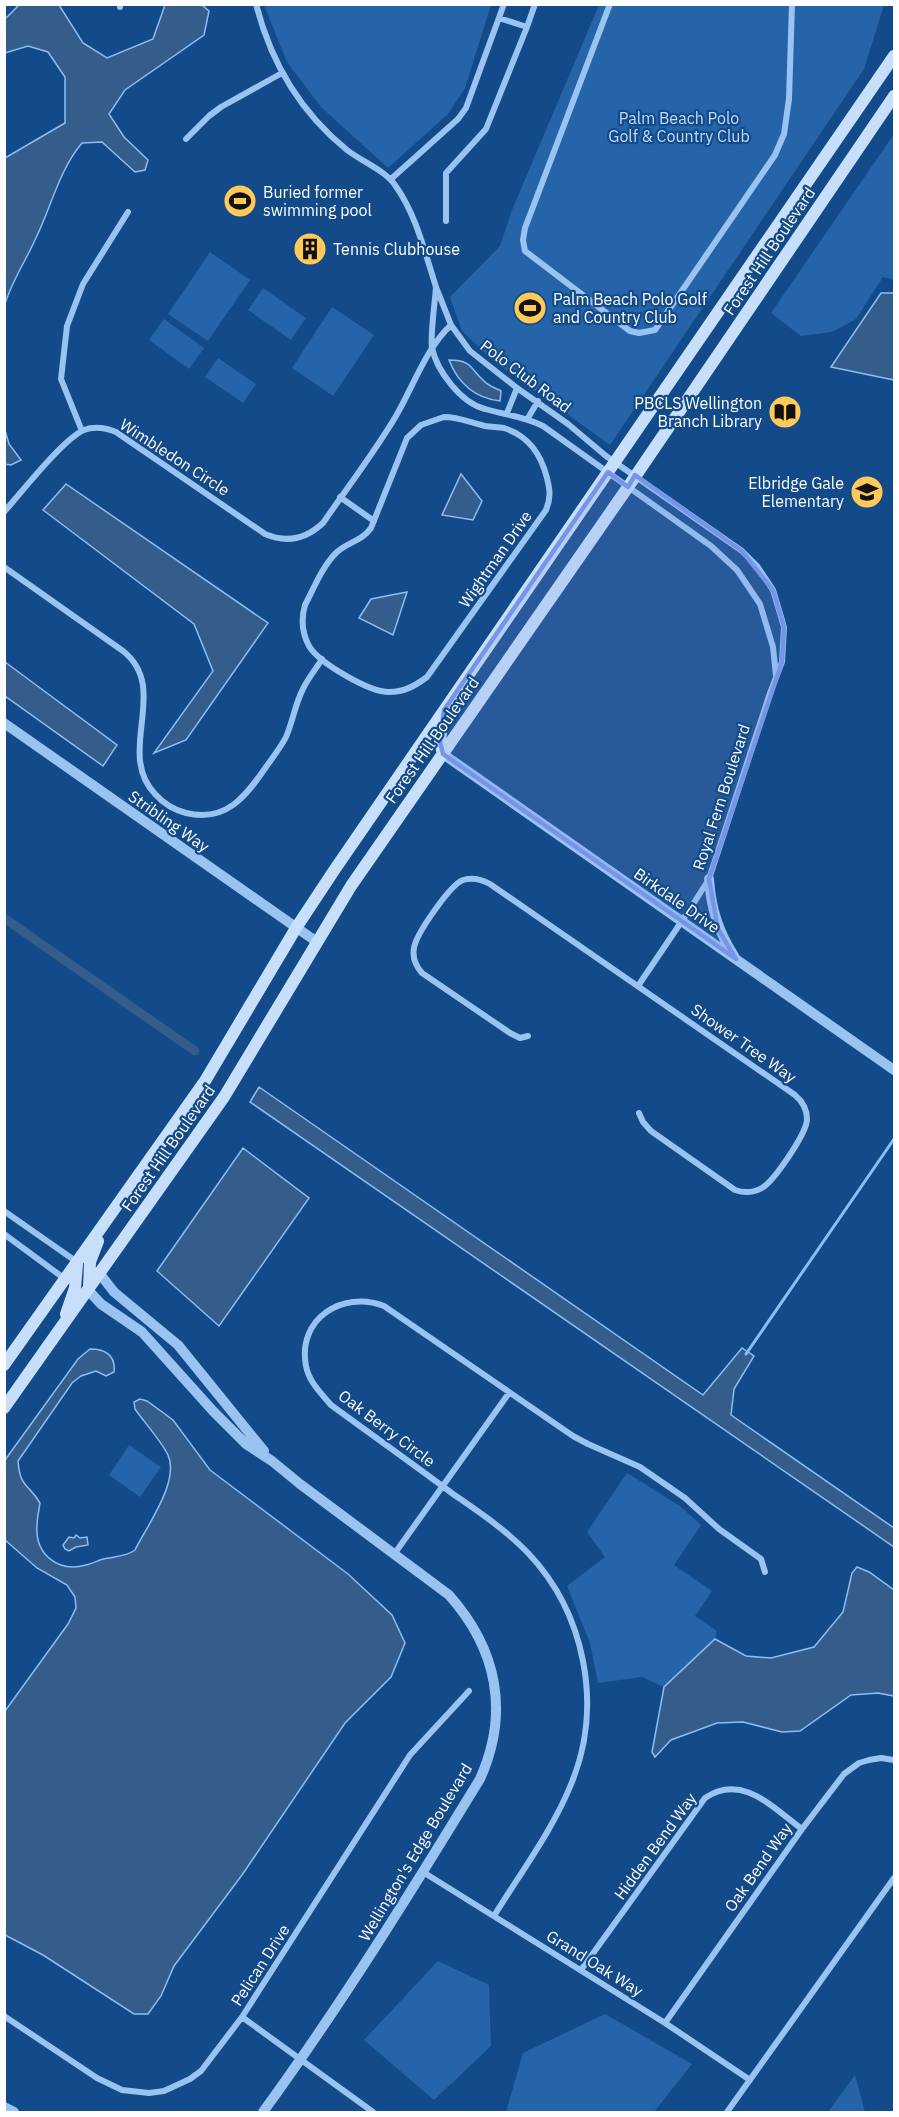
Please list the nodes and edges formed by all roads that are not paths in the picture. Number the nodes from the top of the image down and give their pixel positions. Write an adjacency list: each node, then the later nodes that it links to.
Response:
1 (256, 4): 9 (street)
2 (504, 4): 6 (street)
3 (535, 4): 7 (street)
4 (610, 4): 5 (street)
5 (792, 4)
6 (499, 18): 7 (street); 12 (street)
7 (527, 27): 14 (street)
8 (894, 56): 23 (main road, Forest Hill Boulevard)
9 (282, 73): 11 (street); 12 (street)
10 (894, 96): 24 (main road, Forest Hill Boulevard)
11 (186, 139)
12 (391, 179): 15 (street, Polo Club Road)
13 (129, 212): 22 (street)
14 (446, 221)
15 (436, 287): 16 (street, Polo Club Road); 17 (street, Polo Club Road)
16 (451, 326): 17 (street, Wimbledon Circle); 18 (street, Polo Club Road)
17 (432, 347): 20 (street, Polo Club Road); 26 (street, Wimbledon Circle)
18 (517, 388): 19 (street, Polo Club Road); 20 (street)
19 (538, 401): 21 (street); 23 (street, Polo Club Road)
20 (507, 413): 21 (street, Polo Club Road)
21 (528, 418): 23 (street, Polo Club Road)
22 (82, 431): 26 (street, Wimbledon Circle); 27 (street)
23 (616, 470): 24 (street, Royal Fern Boulevard); 25 (street, Royal Fern Boulevard); 32 (main road, Forest Hill Boulevard)
24 (635, 475): 25 (main road, Forest Hill Boulevard); 31 (street, Royal Fern Boulevard)
25 (628, 487): 31 (street, Royal Fern Boulevard); 34 (main road, Forest Hill Boulevard)
26 (340, 497): 28 (street)
27 (4, 513)
28 (374, 521): 30 (street, Wightman Drive); 30 (street, Wightman Drive)
29 (4, 567): 30 (street)
30 (322, 659)
31 (776, 676): 35 (street, Royal Fern Boulevard)
32 (444, 710): 34 (main road); 37 (main road, Forest Hill Boulevard)
33 (4, 723): 37 (street, Stribling Way)
34 (443, 754): 36 (street, Birkdale Drive); 38 (main road, Forest Hill Boulevard)
35 (708, 879): 36 (street, Royal Fern Boulevard); 39 (street)
36 (681, 922): 39 (street, Birkdale Drive); 40 (street)
37 (296, 928): 38 (street, Stribling Way); 45 (main road, Forest Hill Boulevard)
38 (317, 942): 48 (main road, Forest Hill Boulevard)
39 (736, 959): 42 (street, Birkdale Drive)
40 (638, 986): 41 (street, Shower Tree Way); 43 (street, Shower Tree Way)
41 (528, 1036)
42 (894, 1070)
43 (639, 1113)
44 (4, 1211): 47 (street)
45 (109, 1218): 47 (main road, Forest Hill Boulevard); 50 (main road)
46 (4, 1234): 49 (street)
47 (78, 1263): 49 (main road, Forest Hill Boulevard); 51 (main road)
48 (100, 1274): 50 (main road, Forest Hill Boulevard); 55 (street, Wellington's Edge Boulevard)
49 (65, 1280): 52 (main road, Forest Hill Boulevard)
50 (88, 1290): 51 (main road, Forest Hill Boulevard); 55 (street, Wellington's Edge Boulevard)
51 (62, 1327): 54 (main road, Forest Hill Boulevard)
52 (4, 1365)
53 (509, 1393): 56 (street); 56 (street, Oak Berry Circle); 58 (street, Oak Berry Circle)
54 (4, 1408)
55 (272, 1461): 57 (street, Wellington's Edge Boulevard)
56 (442, 1486): 57 (street); 64 (street, Oak Berry Circle)
57 (395, 1553): 62 (street, Wellington's Edge Boulevard)
58 (765, 1572)
59 (469, 1691): 67 (street, Pelican Drive)
60 (894, 1761): 61 (street, Oak Bend Way)
61 (802, 1828): 65 (street, Hidden Bend Way); 68 (street, Oak Bend Way)
62 (423, 1872): 64 (street, Grand Oak Way); 69 (street, Wellington's Edge Boulevard)
63 (894, 1878): 70 (street)
64 (494, 1916): 65 (street, Grand Oak Way)
65 (581, 1970): 68 (street, Grand Oak Way)
66 (4, 2016): 67 (street, Pelican Drive)
67 (242, 2017): 69 (street)
68 (665, 2023): 70 (street, Grand Oak Way)
69 (302, 2060): 73 (street, Wellington's Edge Boulevard); 74 (street)
70 (750, 2080): 75 (street)
71 (4, 2107): 72 (street)
72 (14, 2112)
73 (263, 2112)
74 (373, 2112)
75 (727, 2112)

